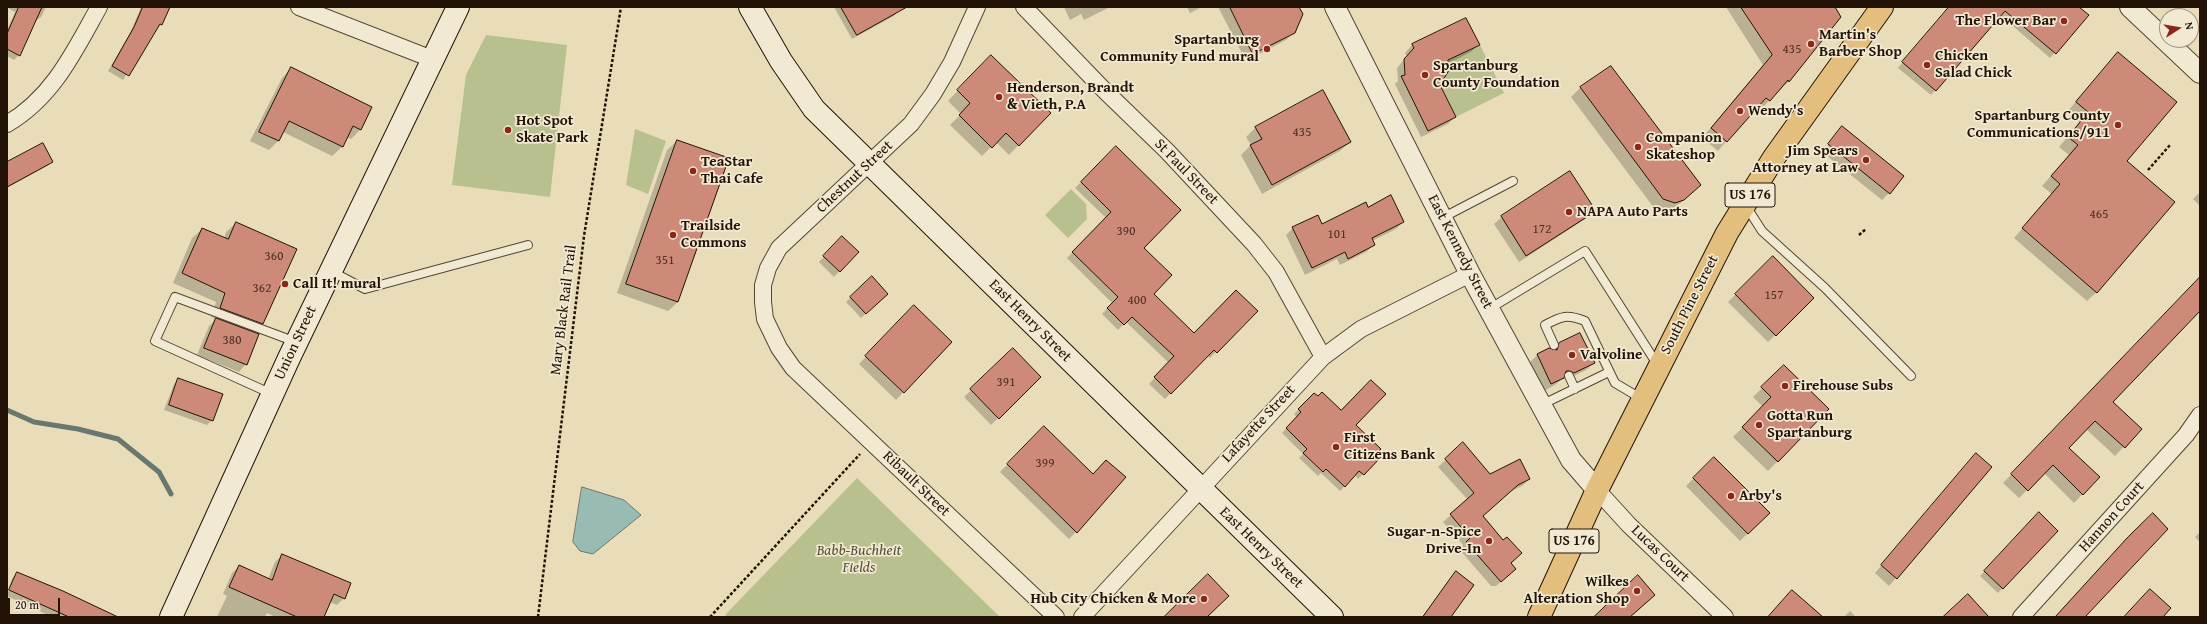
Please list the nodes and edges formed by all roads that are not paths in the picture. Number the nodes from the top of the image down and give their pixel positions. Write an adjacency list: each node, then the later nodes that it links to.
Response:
1 (99, 7): 12 (street)
2 (299, 7): 10 (street)
3 (458, 7): 10 (main road, Union Street)
4 (750, 7): 13 (main road, East Henry Street)
5 (977, 7): 13 (street, Chestnut Street)
6 (1024, 7): 24 (street, St Paul Street)
7 (2130, 7): 11 (street)
8 (1337, 8): 16 (street, East Kennedy Street)
9 (1883, 9): 15 (highway, South Pine Street / US 176)
10 (432, 59): 18 (main road, Union Street)
11 (2200, 73)
12 (7, 124)
13 (869, 164): 23 (street, Chestnut Street); 34 (main road, East Henry Street)
14 (1513, 181): 16 (lane)
15 (1745, 203): 25 (highway, South Pine Street / US 176); 28 (lane)
16 (1442, 218): 19 (street, East Kennedy Street)
17 (528, 245): 18 (lane)
18 (331, 271): 21 (main road, Union Street)
19 (1470, 274): 20 (street, East Kennedy Street); 24 (street, Lafayette Street)
20 (1489, 309): 25 (lane); 32 (street, East Kennedy Street)
21 (297, 342): 30 (main road, Union Street); 30 (lane)
22 (1554, 345): 26 (lane)
23 (779, 348): 37 (street, Ribault Street)
24 (1323, 357): 34 (street, Lafayette Street)
25 (1659, 367): 31 (highway, South Pine Street / US 176)
26 (1609, 372): 29 (lane); 31 (lane)
27 (1569, 376): 29 (lane)
28 (1911, 376)
29 (1575, 389): 32 (lane)
30 (273, 394): 36 (main road, Union Street)
31 (1643, 399): 35 (highway, South Pine Street / US 176)
32 (1541, 405): 35 (street, East Kennedy Street)
33 (2200, 414): 42 (street, Hannon Court)
34 (1201, 489): 38 (street, Lafayette Street); 39 (main road, East Henry Street)
35 (1597, 490): 40 (highway, South Pine Street / US 176); 41 (street, Lucas Court)
36 (171, 617)
37 (1056, 617)
38 (1082, 617)
39 (1332, 617)
40 (1539, 617)
41 (1725, 617)
42 (2021, 617)

